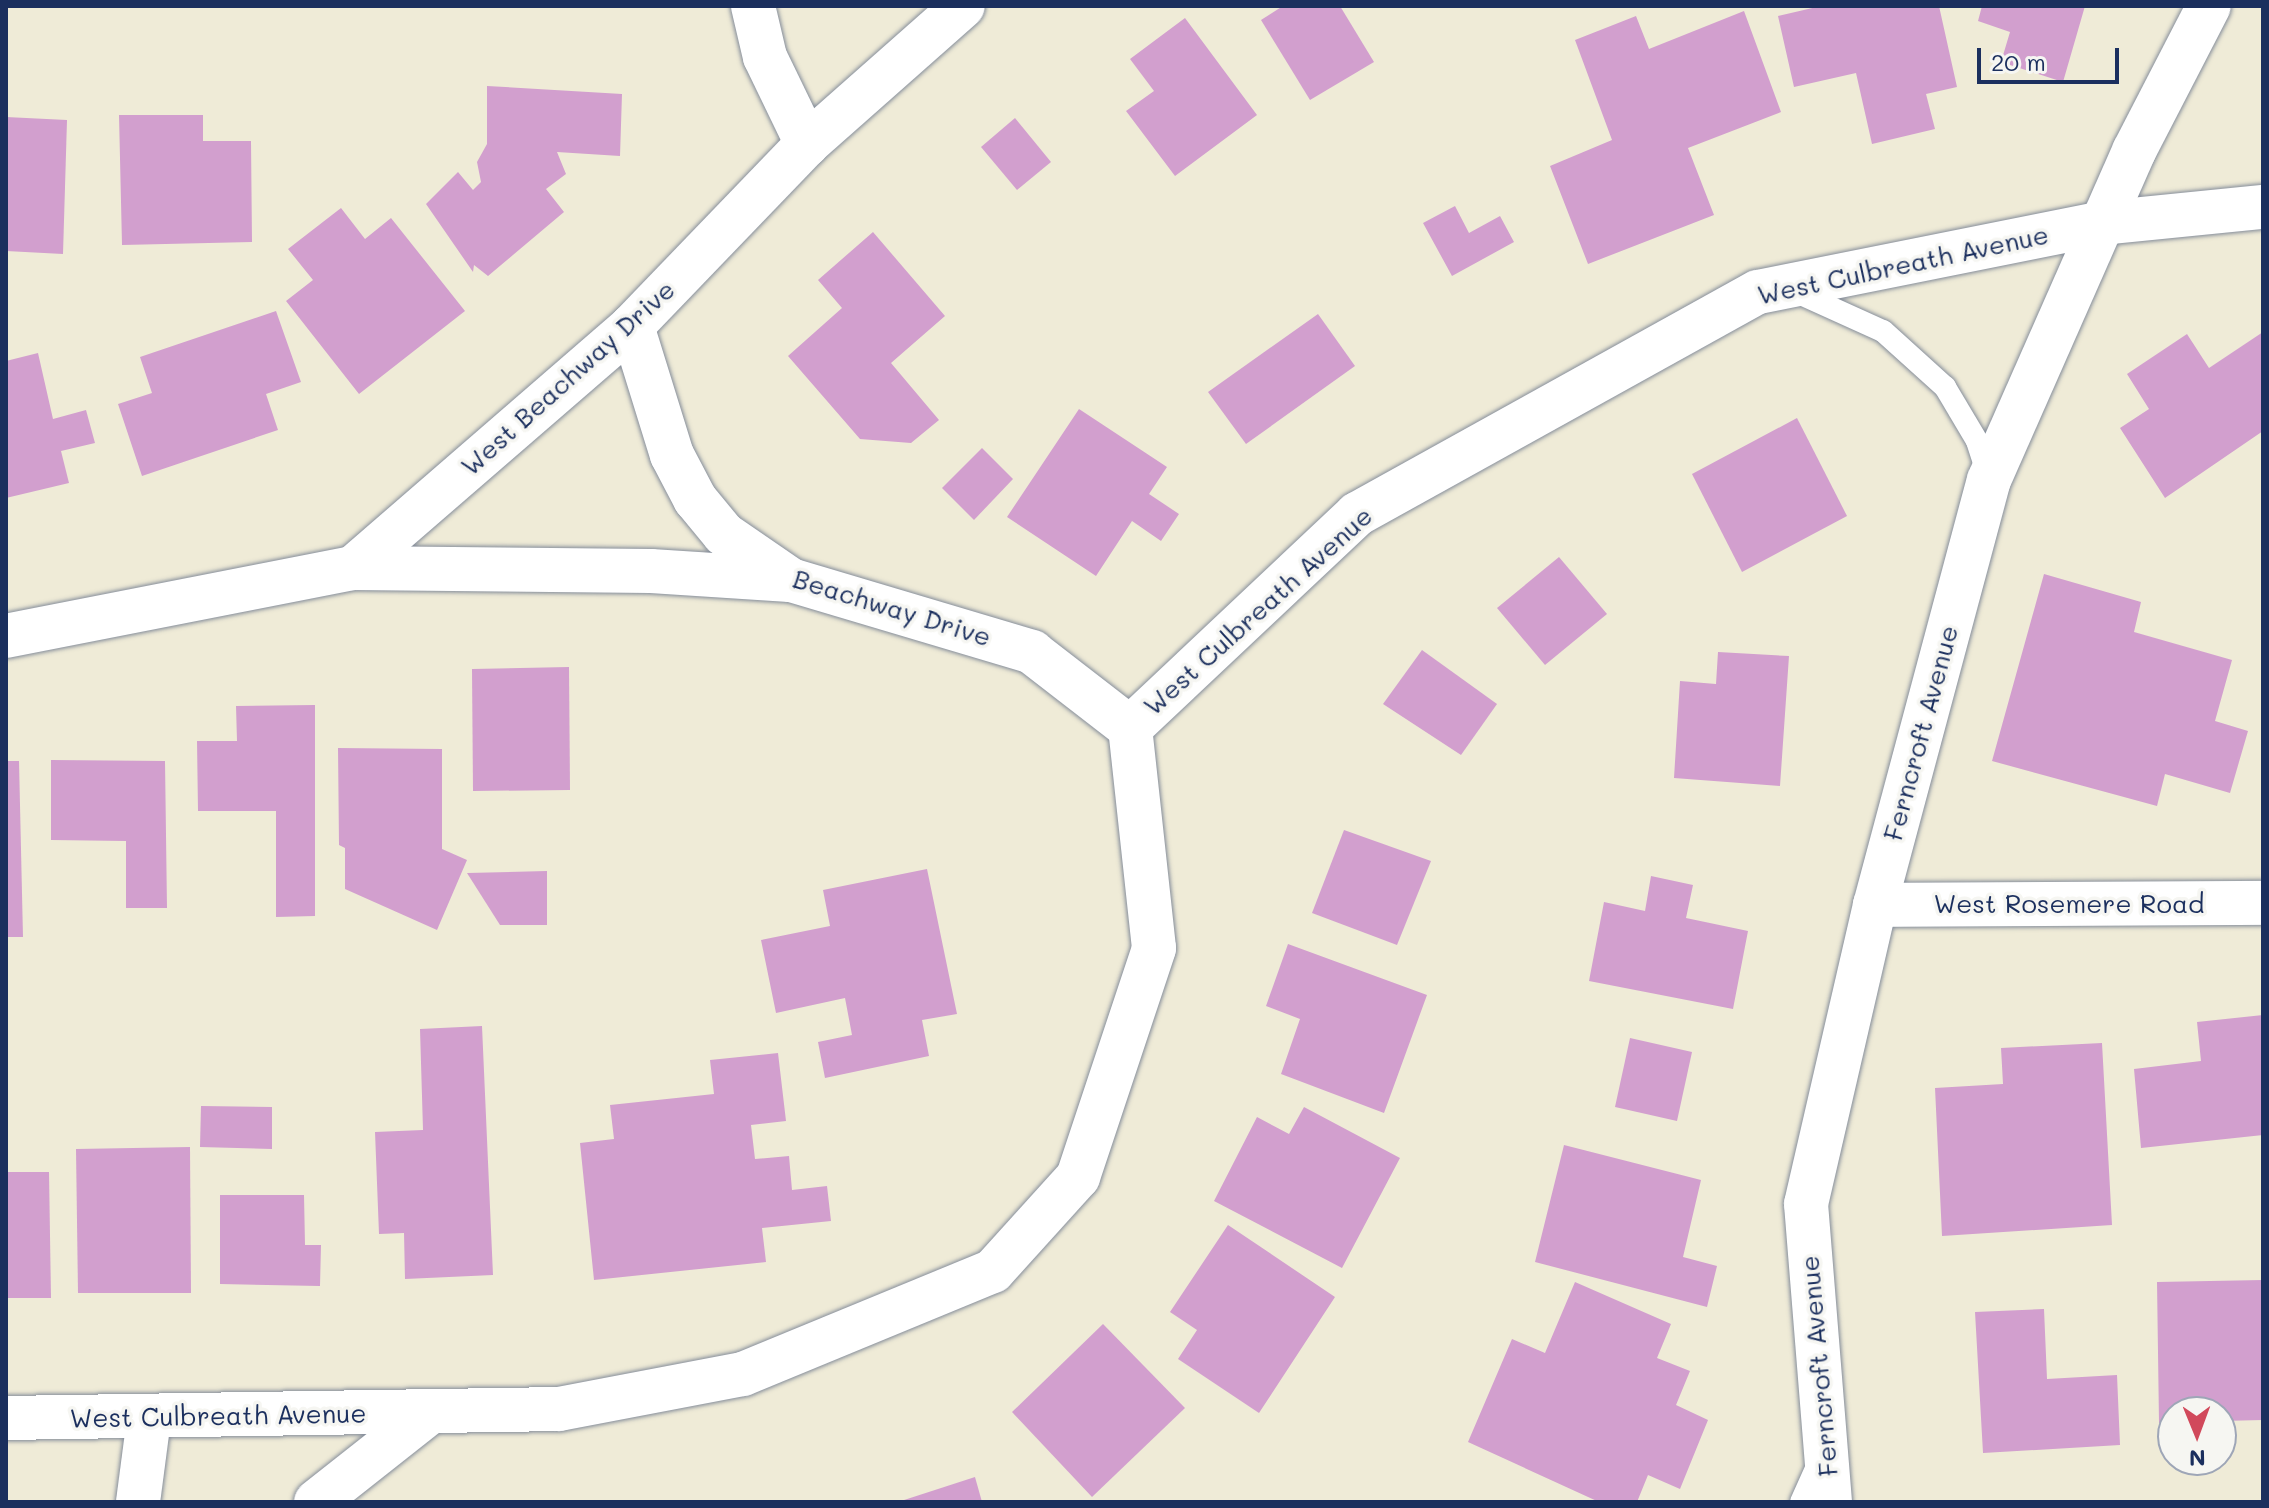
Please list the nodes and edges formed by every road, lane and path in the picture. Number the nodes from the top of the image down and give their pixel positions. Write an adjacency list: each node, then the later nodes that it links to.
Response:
1 (753, 6): 4 (street)
2 (963, 6): 4 (street, West Beachway Drive)
3 (2209, 6): 6 (street, Ferncroft Avenue)
4 (807, 144): 8 (street, West Beachway Drive)
5 (2263, 207): 6 (street, West Culbreath Avenue)
6 (2102, 223): 7 (street, West Culbreath Avenue); 9 (street, Ferncroft Avenue)
7 (1777, 288): 9 (lane); 13 (street, West Culbreath Avenue)
8 (632, 326): 10 (street, West Beachway Drive); 11 (street, Beachway Drive)
9 (1989, 480): 15 (street, Ferncroft Avenue)
10 (353, 568): 11 (street, West Beachway Drive); 12 (street, West Beachway Drive)
11 (791, 580): 13 (street, Beachway Drive)
12 (6, 636)
13 (1130, 728): 16 (street, West Culbreath Avenue)
14 (2263, 903): 15 (street, West Rosemere Road)
15 (1875, 905): 19 (street, Ferncroft Avenue)
16 (430, 1412): 18 (street, West Culbreath Avenue); 21 (street, West Culbreath Avenue)
17 (6, 1418): 18 (street, West Culbreath Avenue)
18 (149, 1418): 20 (street)
19 (1826, 1448): 22 (lane); 23 (street, Ferncroft Avenue)
20 (138, 1502)
21 (316, 1502)
22 (1801, 1502)
23 (1830, 1502)

